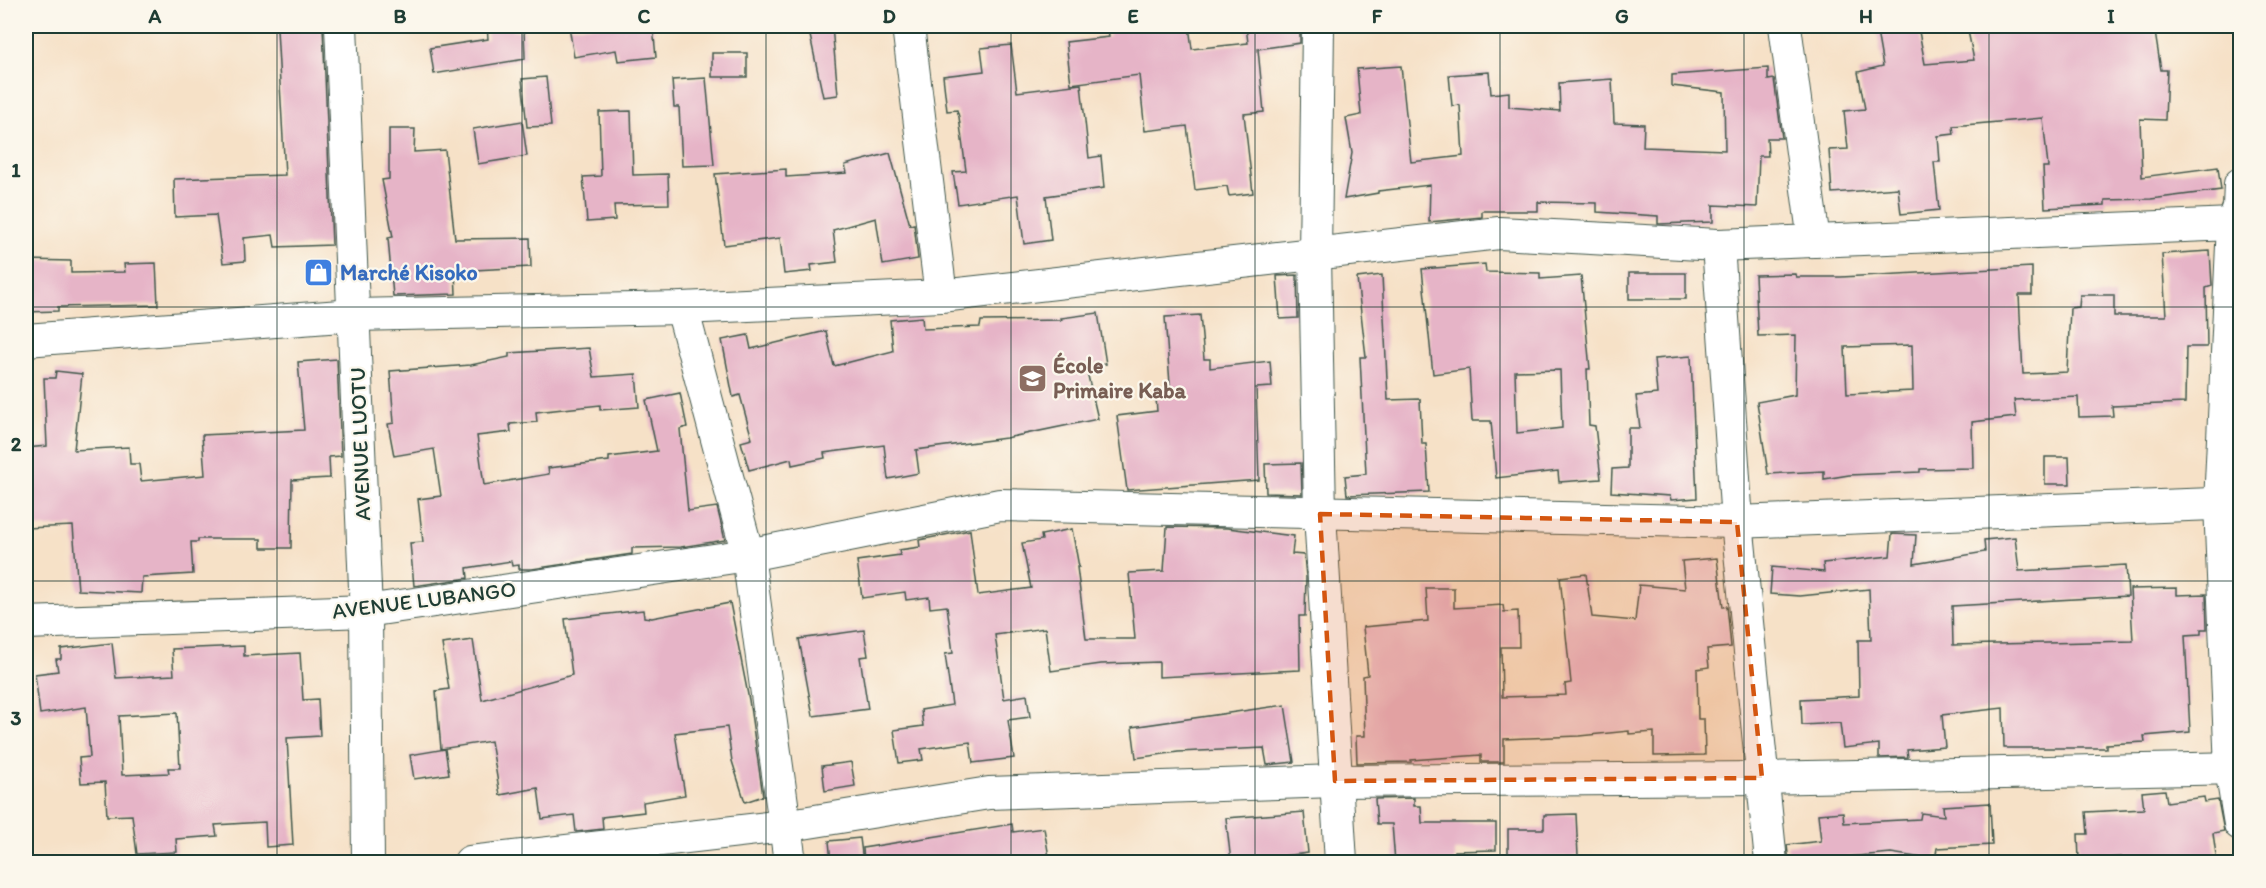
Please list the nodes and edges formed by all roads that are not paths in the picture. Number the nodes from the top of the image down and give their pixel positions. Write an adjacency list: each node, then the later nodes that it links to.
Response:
1 (340, 26): 11 (street, AVENUE LUOTU)
2 (908, 26): 9 (street)
3 (1318, 26): 8 (street)
4 (1785, 26): 6 (street)
5 (2238, 205): 6 (street); 13 (street)
6 (1814, 241): 7 (street)
7 (1718, 245): 8 (street); 15 (street)
8 (1315, 255): 9 (street); 14 (street)
9 (941, 296): 10 (street)
10 (682, 308): 11 (street); 16 (street)
11 (354, 315): 12 (street); 17 (street, AVENUE LUOTU)
12 (26, 340)
13 (2230, 504): 15 (street, AVENUE LUBANGO); 19 (street)
14 (1320, 514): 15 (street, AVENUE LUBANGO); 16 (street, AVENUE LUBANGO); 21 (street)
15 (1737, 522): 20 (street)
16 (748, 555): 17 (street, AVENUE LUBANGO); 23 (street)
17 (366, 611): 18 (street, AVENUE LUBANGO); 24 (street, AVENUE LUOTU)
18 (26, 623)
19 (2236, 768): 20 (street); 22 (street)
20 (1762, 778): 21 (street); 28 (street)
21 (1335, 781): 23 (street); 27 (street)
22 (2241, 824)
23 (784, 826): 25 (street); 26 (street)
24 (368, 862)
25 (470, 862)
26 (790, 862)
27 (1341, 862)
28 (1771, 862)

